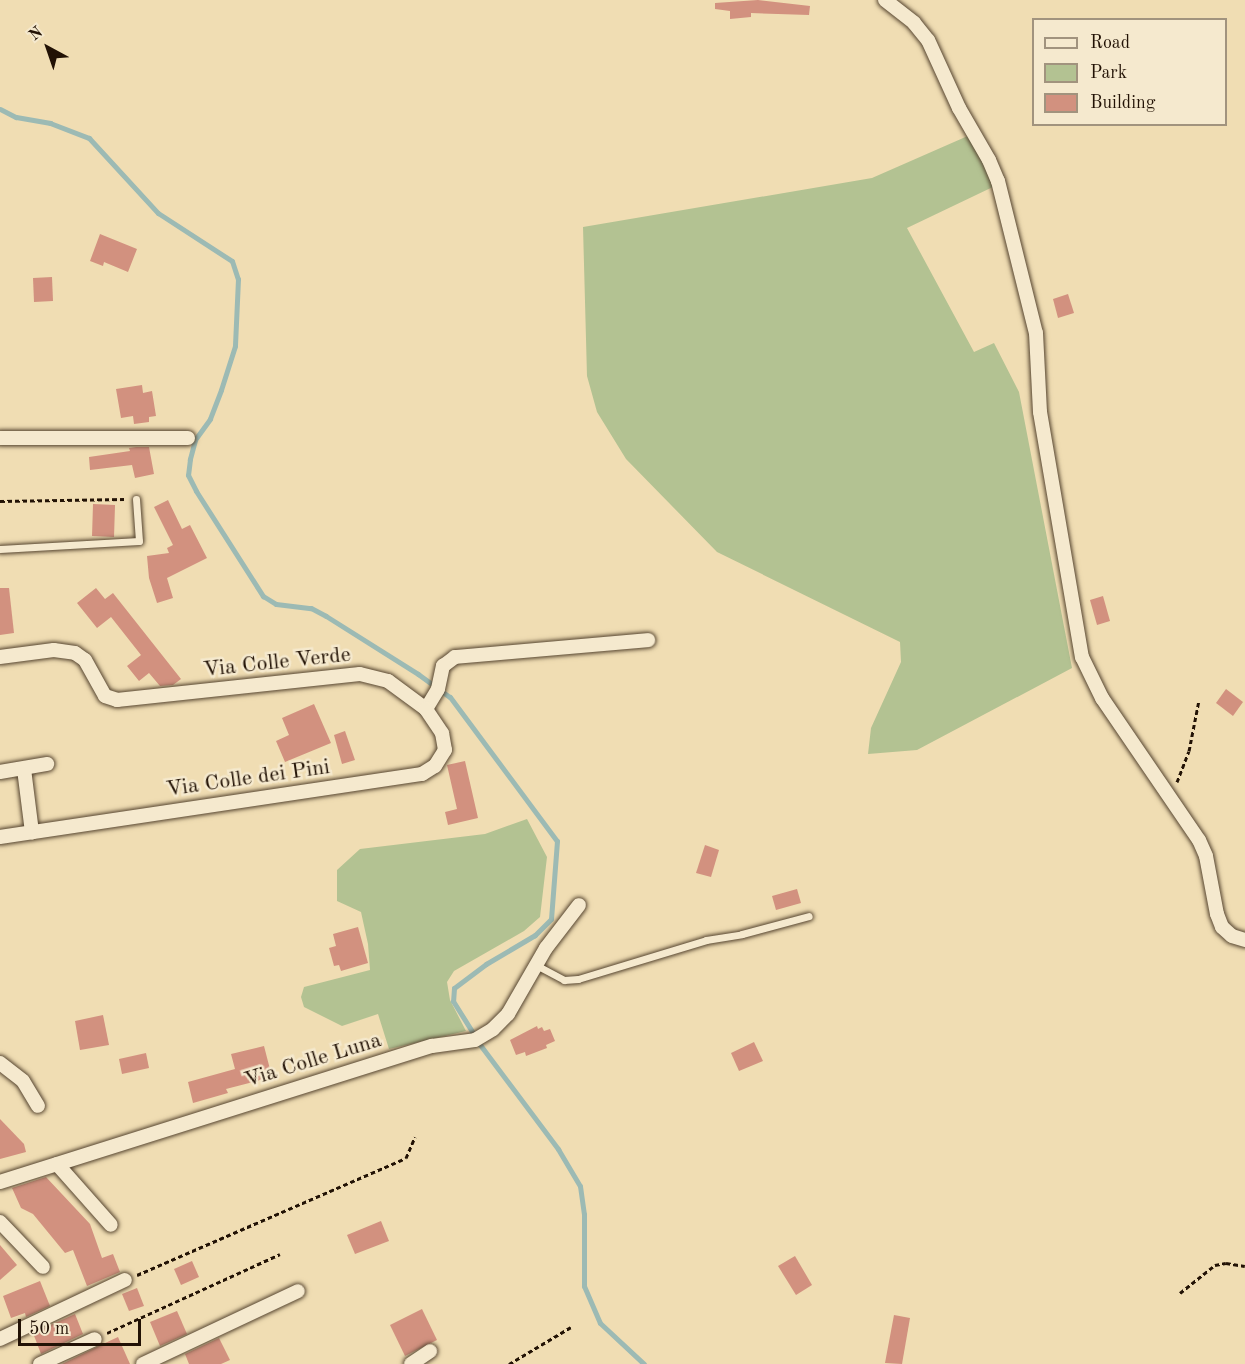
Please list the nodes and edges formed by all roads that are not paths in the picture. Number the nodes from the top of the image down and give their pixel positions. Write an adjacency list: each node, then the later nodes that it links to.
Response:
1 (885, 0): 16 (street)
2 (0, 438): 3 (street)
3 (188, 438)
4 (136, 499): 5 (lane)
5 (0, 549)
6 (648, 640): 8 (street)
7 (0, 657): 8 (street, Via Colle Verde)
8 (426, 708): 12 (street, Via Colle dei Pini)
9 (47, 764): 10 (street)
10 (24, 768): 11 (street); 12 (street)
11 (0, 772)
12 (32, 832): 13 (street, Via Colle dei Pini)
13 (0, 837)
14 (579, 904): 17 (street, Via Colle Luna)
15 (809, 916): 17 (lane)
16 (1245, 940)
17 (536, 965): 20 (street, Via Colle Luna)
18 (0, 1063): 19 (street)
19 (38, 1106)
20 (57, 1164): 21 (street, Via Colle Luna); 23 (street)
21 (0, 1182)
22 (0, 1222): 24 (street)
23 (111, 1225)
24 (43, 1267)
25 (125, 1280): 27 (street)
26 (298, 1291): 31 (street)
27 (0, 1339)
28 (95, 1339): 30 (street)
29 (430, 1351): 32 (street)
30 (40, 1364)
31 (144, 1364)
32 (411, 1364)

